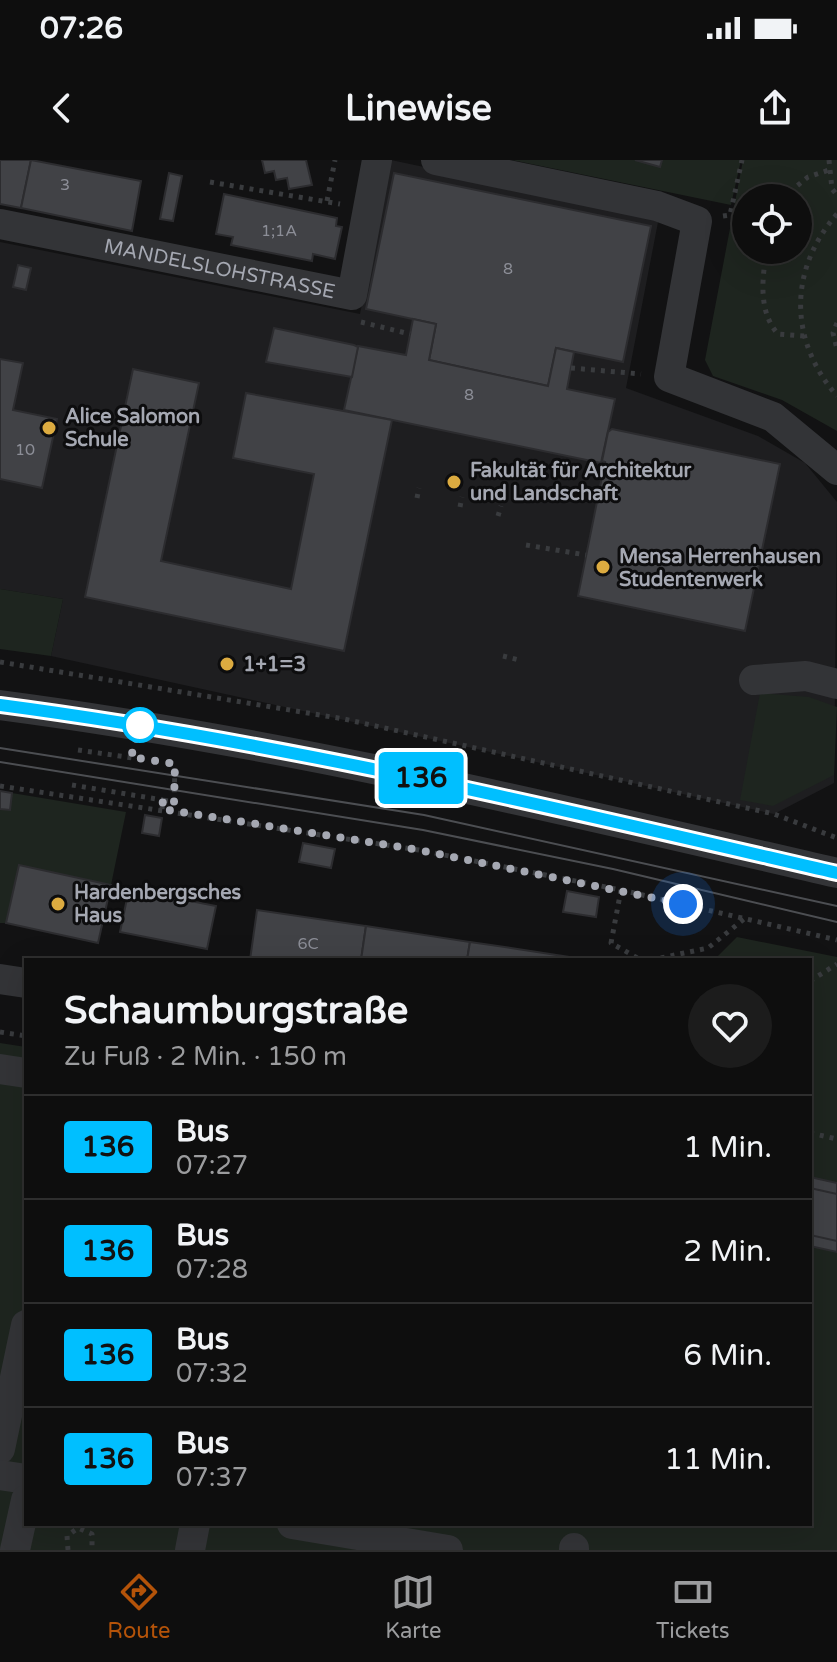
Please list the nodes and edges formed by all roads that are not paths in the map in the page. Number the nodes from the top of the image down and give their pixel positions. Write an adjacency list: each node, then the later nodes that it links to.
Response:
1 (377, 160): 3 (street, MANDELSLOHSTRASSE)
2 (436, 160): 4 (street)
3 (0, 224)
4 (837, 470)
5 (754, 680): 6 (street)
6 (837, 684)
7 (0, 705): 8 (street)
8 (836, 867)
9 (0, 979): 10 (street)
10 (24, 983)
11 (0, 1069): 12 (street)
12 (24, 1073)
13 (24, 1335): 14 (street)
14 (0, 1449)
15 (0, 1475): 16 (street)
16 (24, 1479)
17 (24, 1509): 22 (street)
18 (195, 1526): 23 (street)
19 (303, 1526): 20 (street)
20 (363, 1537): 21 (street)
21 (401, 1539): 24 (street)
22 (15, 1550)
23 (190, 1550)
24 (448, 1550)

